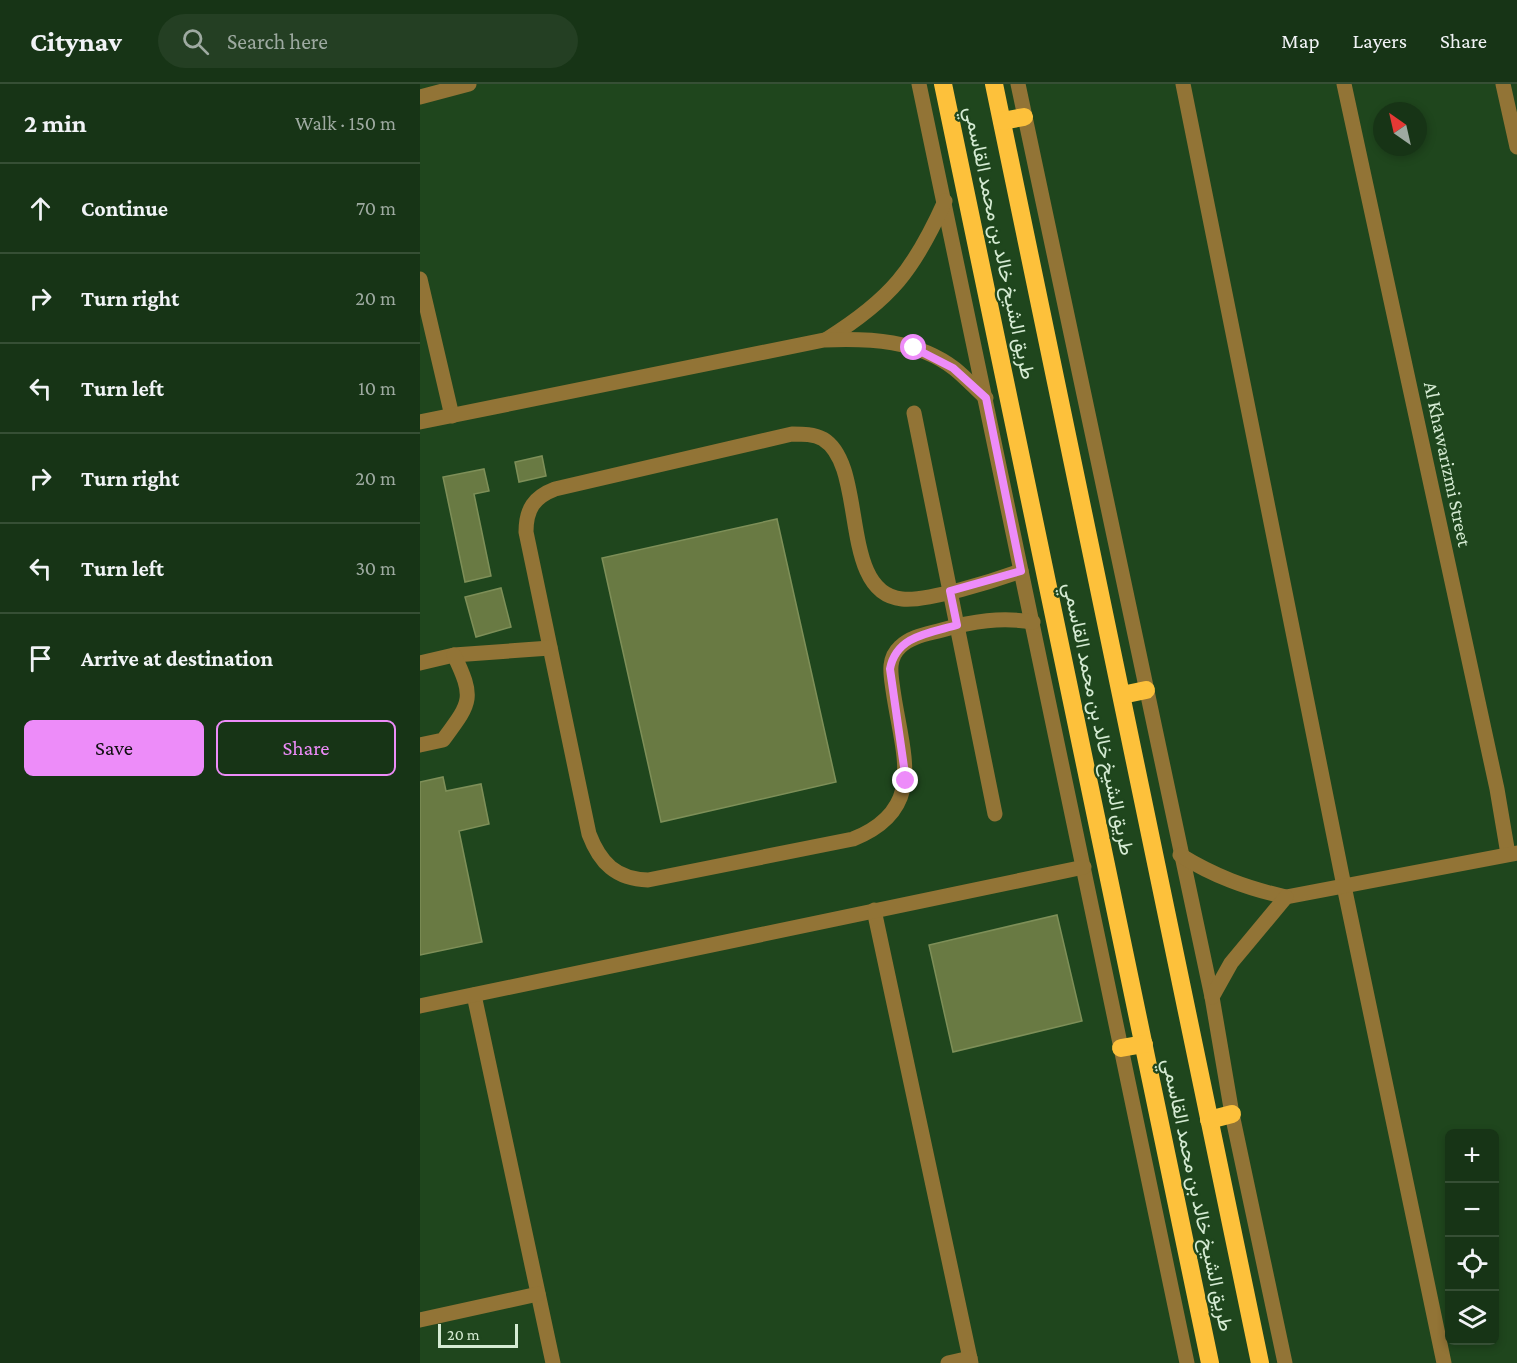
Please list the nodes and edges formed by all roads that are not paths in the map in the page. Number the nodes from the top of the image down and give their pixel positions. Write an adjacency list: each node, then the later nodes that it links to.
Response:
1 (469, 84): 9 (street)
2 (919, 84): 13 (street)
3 (943, 84): 40 (highway, طريق الشيخ خالد بن محمد القاسمي)
4 (994, 84): 11 (highway, طريق الشيخ خالد بن محمد القاسمي)
5 (1018, 84): 10 (street)
6 (1183, 84): 34 (street)
7 (1344, 84): 31 (street, Al Khawarizmi Street)
8 (1503, 84): 12 (street)
9 (420, 97)
10 (1024, 117): 11 (highway); 27 (street)
11 (1002, 121): 28 (highway, طريق الشيخ خالد بن محمد القاسمي)
12 (1517, 147)
13 (945, 201): 15 (street); 16 (street)
14 (420, 279): 18 (street)
15 (824, 340): 16 (street); 18 (street)
16 (986, 398): 20 (street)
17 (914, 413): 21 (street)
18 (452, 416): 19 (street)
19 (420, 422)
20 (1021, 571): 21 (street); 22 (street)
21 (950, 591): 23 (street); 24 (street)
22 (1033, 622): 23 (street); 33 (street)
23 (957, 625): 24 (street); 30 (street)
24 (550, 648): 25 (street)
25 (454, 655): 26 (street); 29 (street)
26 (420, 663)
27 (1146, 690): 28 (highway); 32 (street)
28 (1122, 695): 43 (highway, طريق الشيخ خالد بن محمد القاسمي)
29 (420, 745)
30 (995, 814)
31 (1512, 854): 34 (street)
32 (1180, 855): 35 (street); 38 (street)
33 (1084, 867): 36 (street); 41 (street)
34 (1344, 886): 35 (street); 53 (street)
35 (1286, 897): 38 (street)
36 (873, 910): 37 (street); 46 (street)
37 (474, 995): 39 (street); 44 (street)
38 (1212, 997): 42 (street)
39 (420, 1006)
40 (1144, 1044): 41 (highway); 50 (highway, طريق الشيخ خالد بن محمد القاسمي)
41 (1121, 1048): 49 (street)
42 (1232, 1114): 43 (highway); 52 (street)
43 (1209, 1120): 51 (highway, طريق الشيخ خالد بن محمد القاسمي)
44 (538, 1294): 45 (street); 47 (street)
45 (420, 1320)
46 (970, 1361): 48 (street)
47 (553, 1363)
48 (948, 1363)
49 (1187, 1363)
50 (1210, 1363)
51 (1260, 1363)
52 (1285, 1363)
53 (1444, 1363)

